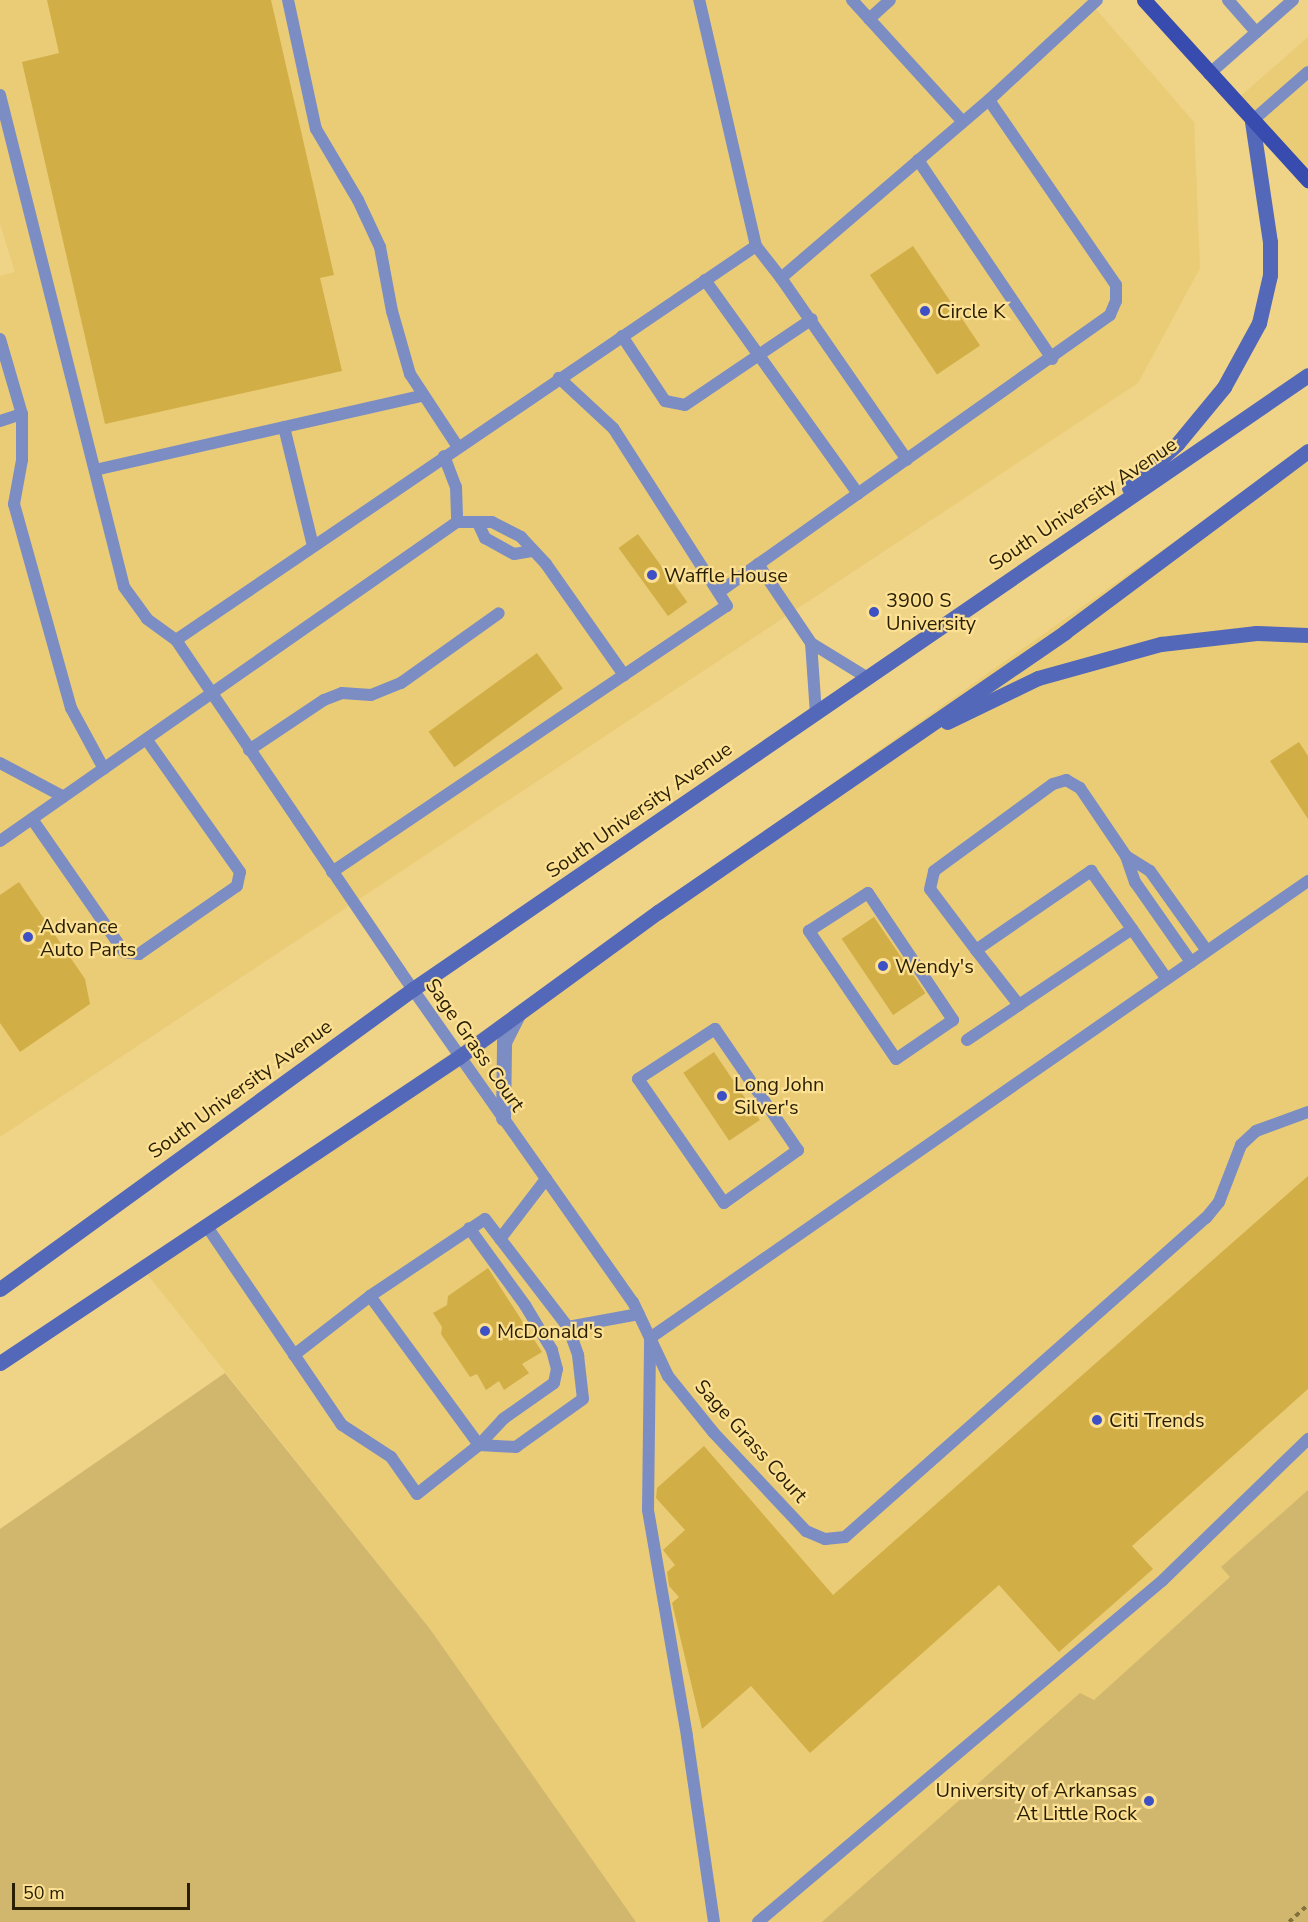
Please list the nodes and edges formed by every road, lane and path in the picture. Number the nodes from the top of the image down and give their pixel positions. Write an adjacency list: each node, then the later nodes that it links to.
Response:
1 (288, 0): 31 (lane)
2 (699, 0): 21 (lane)
3 (852, 0): 9 (lane)
4 (890, 0): 9 (lane)
5 (1097, 0): 14 (lane)
6 (1144, 0): 12 (main road)
7 (1228, 0): 10 (lane)
8 (1293, 0): 10 (lane)
9 (869, 19): 15 (lane)
10 (1256, 32): 12 (lane)
11 (1308, 72): 16 (lane)
12 (1209, 74): 16 (main road)
13 (0, 95): 39 (lane)
14 (989, 100): 15 (lane); 28 (lane)
15 (962, 121): 17 (lane)
16 (1252, 121): 18 (main road); 41 (main road)
17 (918, 159): 22 (lane); 28 (lane)
18 (1290, 164): 19 (main road); 20 (main road)
19 (1308, 180)
20 (1308, 193)
21 (756, 246): 22 (lane); 23 (lane)
22 (781, 278): 24 (lane)
23 (705, 280): 25 (lane); 27 (lane)
24 (812, 319): 27 (lane); 38 (lane)
25 (622, 336): 27 (lane); 30 (lane)
26 (0, 339): 32 (lane)
27 (759, 355): 40 (lane)
28 (1052, 359): 38 (lane)
29 (1308, 375): 41 (main road, South University Avenue)
30 (559, 378): 35 (lane); 47 (lane)
31 (424, 395): 34 (lane); 35 (lane)
32 (22, 414): 33 (lane); 60 (lane)
33 (0, 421)
34 (284, 427): 39 (lane); 44 (lane)
35 (458, 447): 37 (lane)
36 (1308, 451): 58 (main road)
37 (444, 456): 42 (lane); 44 (lane)
38 (907, 460): 40 (lane)
39 (95, 470): 50 (lane)
40 (858, 494): 46 (lane)
41 (1093, 521): 53 (main road, South University Avenue)
42 (457, 522): 43 (lane); 54 (lane)
43 (478, 524): 45 (lane); 45 (lane)
44 (313, 546): 50 (lane)
45 (532, 551): 52 (lane)
46 (758, 564): 47 (lane); 51 (lane)
47 (719, 592): 52 (lane)
48 (499, 614): 57 (lane)
49 (1308, 634): 58 (main road)
50 (176, 640): 54 (lane, Sage Grass Court)
51 (811, 643): 53 (lane); 55 (lane)
52 (624, 675): 65 (lane)
53 (868, 678): 55 (main road, South University Avenue)
54 (213, 695): 56 (lane); 57 (lane, Sage Grass Court)
55 (816, 714): 72 (main road, South University Avenue)
56 (147, 740): 60 (lane); 62 (lane)
57 (249, 750): 65 (lane, Sage Grass Court)
58 (886, 754): 74 (main road)
59 (0, 763): 61 (lane)
60 (104, 769): 61 (lane)
61 (64, 797): 62 (lane)
62 (32, 819): 63 (lane)
63 (0, 841)
64 (1126, 856): 68 (lane); 69 (lane); 70 (lane)
65 (332, 872): 72 (lane, Sage Grass Court)
66 (1308, 881): 69 (lane)
67 (1132, 929): 68 (lane); 71 (lane); 73 (lane)
68 (976, 950): 73 (lane)
69 (1207, 951): 70 (lane)
70 (1191, 962): 71 (lane)
71 (1166, 978): 89 (lane)
72 (413, 989): 76 (lane, Sage Grass Court); 85 (main road, South University Avenue)
73 (1019, 1005): 75 (lane)
74 (517, 1016): 76 (main road); 80 (street)
75 (968, 1040)
76 (459, 1057): 80 (lane, Sage Grass Court); 82 (main road)
77 (896, 1059): 77 (lane)
78 (638, 1079): 78 (lane)
79 (1308, 1113): 89 (lane, Sage Grass Court)
80 (502, 1118): 81 (lane, Sage Grass Court)
81 (546, 1179): 84 (lane); 87 (lane, Sage Grass Court)
82 (208, 1228): 90 (lane); 91 (main road)
83 (469, 1228): 84 (lane); 86 (lane); 93 (lane)
84 (500, 1239): 88 (lane)
85 (0, 1289)
86 (370, 1296): 90 (lane); 93 (lane)
87 (639, 1314): 88 (lane); 89 (lane, Sage Grass Court)
88 (568, 1327): 93 (lane)
89 (650, 1338): 95 (lane)
90 (294, 1355): 93 (lane)
91 (0, 1363)
92 (1308, 1439): 96 (lane)
93 (479, 1445)
94 (1308, 1905): 97 (path)
95 (714, 1922)
96 (758, 1922)
97 (1289, 1922)

